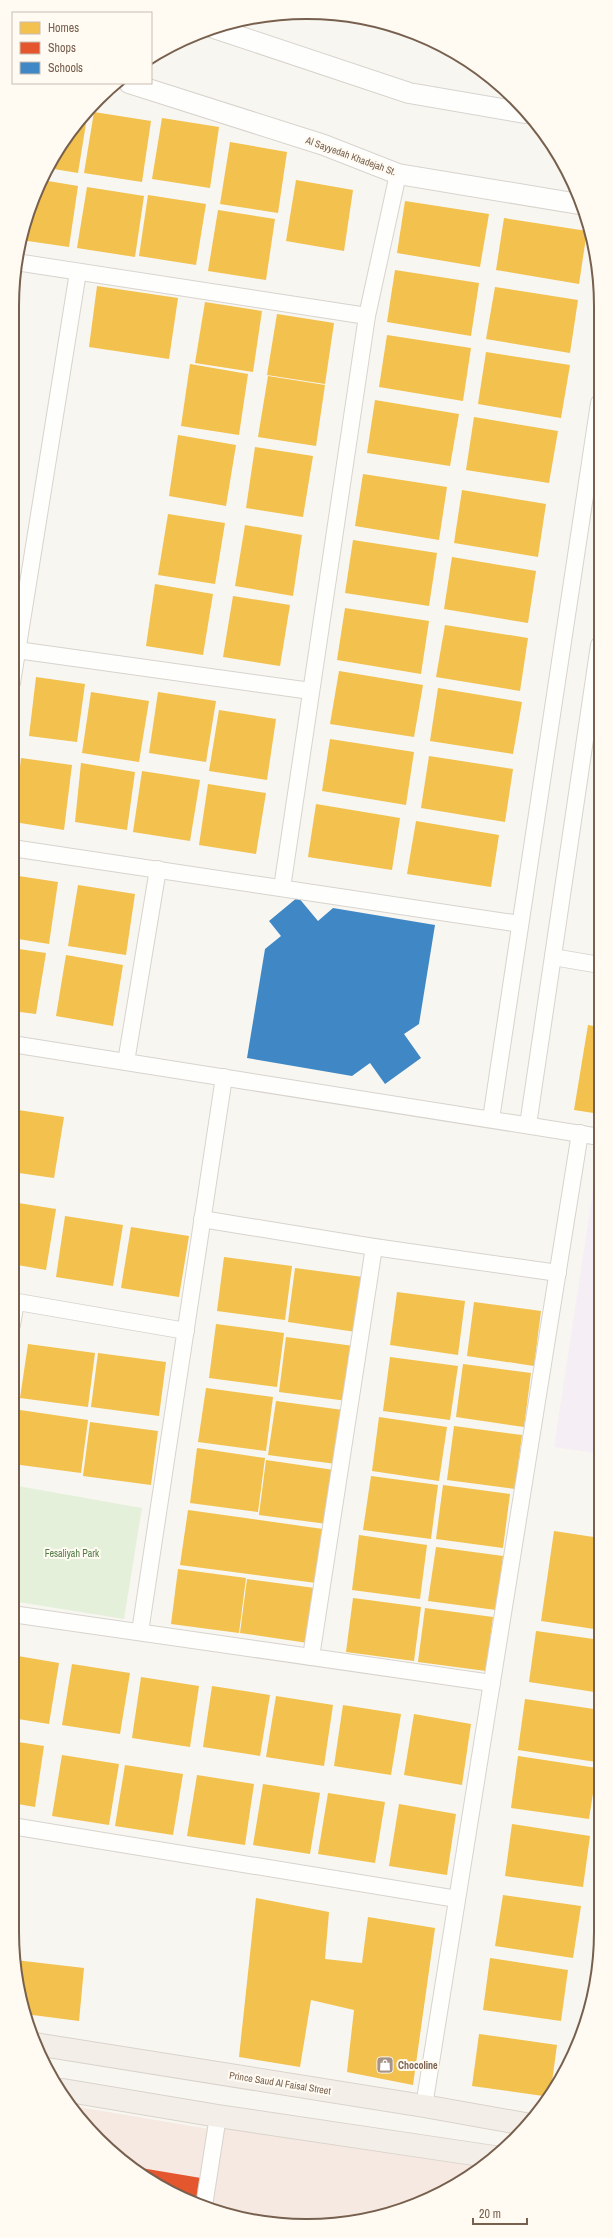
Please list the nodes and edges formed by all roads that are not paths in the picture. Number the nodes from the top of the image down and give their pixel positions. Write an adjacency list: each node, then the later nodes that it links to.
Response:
1 (224, 31): 3 (street)
2 (132, 84): 4 (street, Al Sayyedah Khadejah St.)
3 (518, 112)
4 (398, 174): 5 (street, Al Sayyedah Khadejah St.); 8 (street)
5 (575, 203)
6 (22, 263): 7 (street)
7 (78, 272): 8 (street); 10 (street)
8 (368, 316): 12 (street)
9 (594, 436): 17 (street)
10 (19, 638)
11 (19, 650): 12 (street)
12 (311, 691): 16 (street)
13 (594, 720): 18 (street)
14 (19, 849): 15 (street)
15 (158, 869): 16 (street); 21 (street)
16 (282, 888): 17 (street)
17 (520, 924): 23 (street)
18 (553, 957): 19 (street); 24 (street)
19 (594, 964)
20 (19, 1045): 21 (street)
21 (126, 1062): 22 (street)
22 (224, 1077): 23 (street); 27 (street)
23 (491, 1119): 24 (street)
24 (528, 1125): 25 (street)
25 (580, 1134): 26 (street); 29 (street)
26 (594, 1136)
27 (202, 1219): 28 (street); 31 (street)
28 (374, 1247): 29 (street); 34 (street)
29 (558, 1273): 35 (street)
30 (19, 1303): 31 (street)
31 (186, 1332): 33 (street)
32 (19, 1615): 33 (street)
33 (140, 1632): 34 (street)
34 (311, 1657): 35 (street)
35 (492, 1683): 37 (street)
36 (19, 1827): 37 (street)
37 (457, 1899): 40 (street)
38 (43, 2045): 40 (main road, Prince Saud Al Faisal Street)
39 (67, 2091): 41 (main road)
40 (424, 2106): 42 (main road, Prince Saud Al Faisal Street)
41 (218, 2116): 43 (main road); 44 (street)
42 (521, 2123)
43 (487, 2156)
44 (205, 2200)

